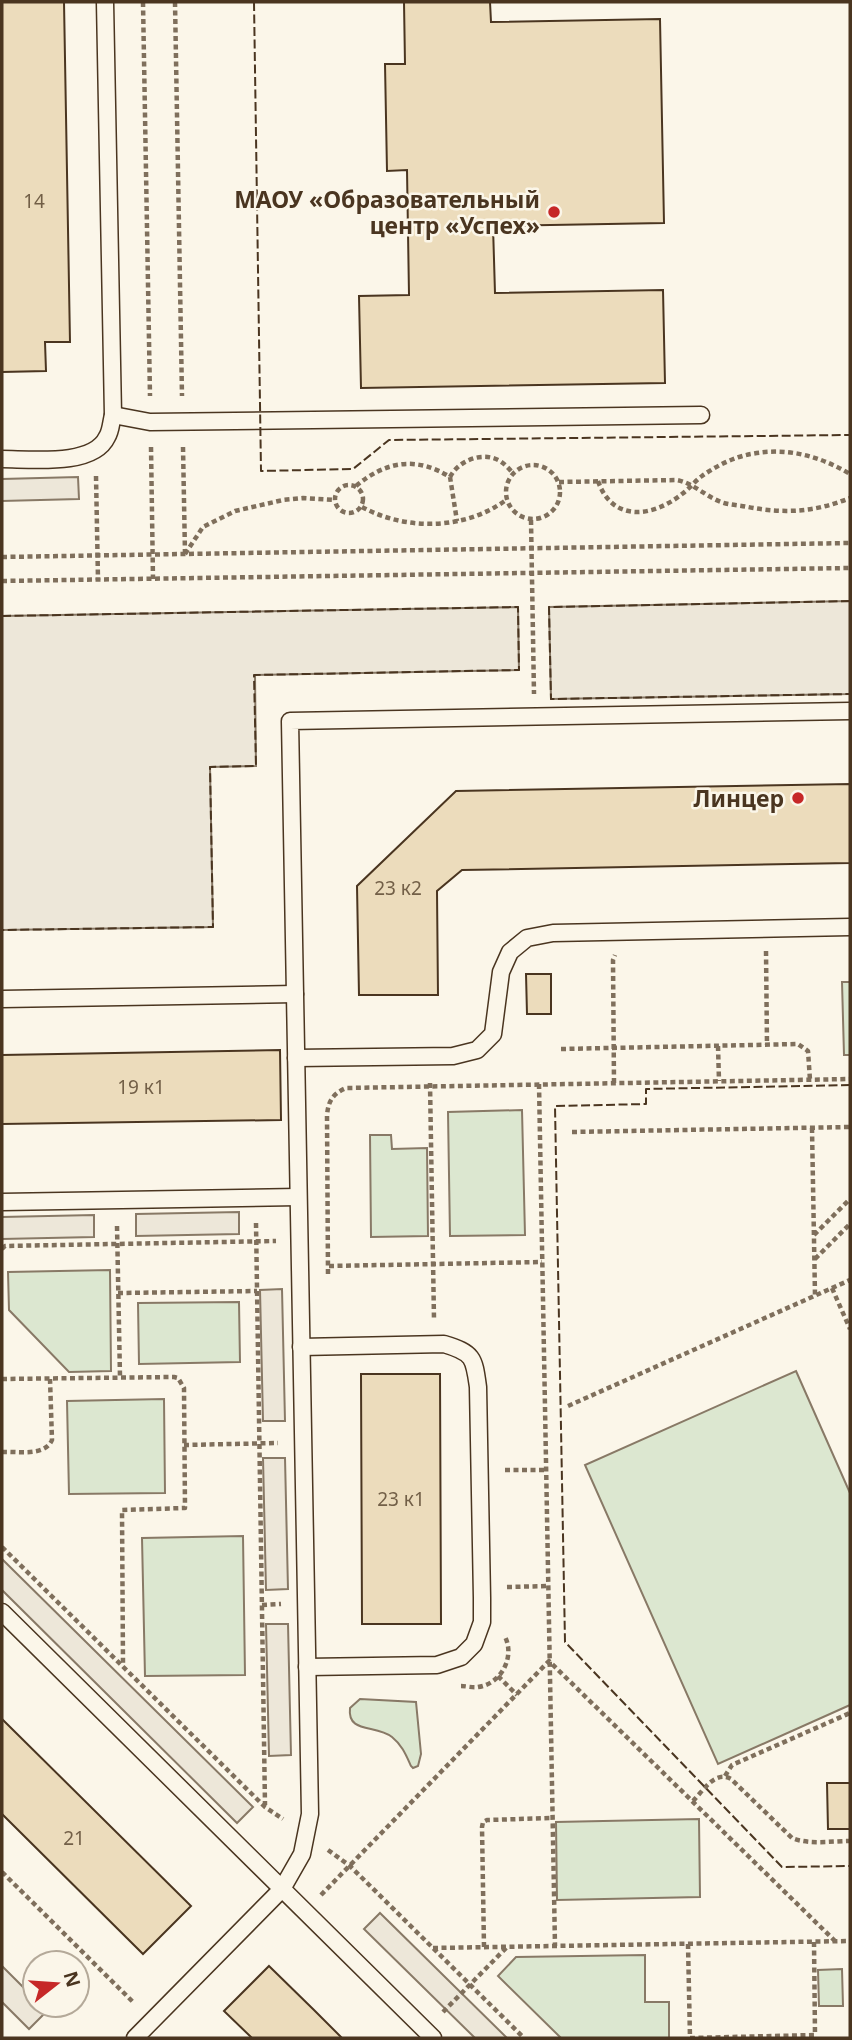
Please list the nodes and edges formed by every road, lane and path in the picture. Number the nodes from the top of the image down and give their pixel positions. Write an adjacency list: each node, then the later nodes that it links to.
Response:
1 (105, 2): 4 (lane)
2 (143, 2): 6 (path)
3 (175, 2): 7 (path)
4 (113, 415): 6 (lane); 8 (lane)
5 (701, 415): 7 (lane)
6 (150, 422): 7 (lane); 26 (path)
7 (183, 422): 25 (path)
8 (96, 450): 9 (lane); 27 (path)
9 (2, 459)
10 (513, 472): 12 (path); 14 (path); 19 (path)
11 (850, 474): 15 (path)
12 (450, 477): 16 (path); 22 (path)
13 (598, 481): 14 (path); 15 (path); 15 (path)
14 (559, 482): 21 (path)
15 (692, 485): 17 (path)
16 (356, 486): 18 (path); 20 (path)
17 (850, 498)
18 (335, 500): 20 (path); 25 (path)
19 (506, 500): 21 (path); 22 (path)
20 (362, 507): 22 (path)
21 (531, 520): 24 (path)
22 (457, 521)
23 (850, 543): 24 (path)
24 (531, 548): 25 (path); 30 (path)
25 (185, 554): 26 (path)
26 (153, 555): 27 (path); 31 (path)
27 (97, 556): 28 (path); 32 (path)
28 (2, 557)
29 (850, 568): 30 (path)
30 (532, 573): 31 (path); 35 (path)
31 (153, 579): 32 (path)
32 (98, 580): 33 (path)
33 (2, 582)
34 (850, 711): 35 (lane)
35 (534, 716): 39 (lane)
36 (850, 928): 37 (lane)
37 (765, 929): 41 (path); 45 (lane)
38 (617, 953): 43 (path)
39 (295, 994): 40 (lane); 46 (lane)
40 (2, 999)
41 (767, 1045): 42 (path); 48 (path)
42 (718, 1046): 43 (path); 49 (path)
43 (614, 1048): 44 (path); 50 (path)
44 (561, 1049)
45 (429, 1056): 46 (lane); 52 (path)
46 (296, 1058): 56 (lane)
47 (850, 1079): 48 (path)
48 (810, 1080): 49 (path)
49 (719, 1081): 50 (path)
50 (614, 1083): 51 (path)
51 (539, 1084): 52 (path); 68 (path)
52 (430, 1086): 69 (path); 71 (path)
53 (850, 1127): 54 (path)
54 (813, 1128): 55 (path); 62 (path)
55 (572, 1132)
56 (298, 1197): 57 (lane); 64 (lane)
57 (256, 1198): 59 (lane); 63 (path)
58 (850, 1199): 62 (path)
59 (117, 1200): 60 (lane); 65 (path)
60 (2, 1202)
61 (850, 1223): 67 (path)
62 (814, 1235): 67 (path)
63 (256, 1241): 64 (path); 65 (path); 75 (path)
64 (299, 1241): 70 (lane)
65 (118, 1244): 66 (path); 76 (path)
66 (2, 1249)
67 (815, 1259): 77 (path)
68 (542, 1262): 69 (path); 89 (path)
69 (433, 1264): 71 (path); 79 (path)
70 (300, 1266): 71 (path); 80 (lane)
71 (328, 1266): 72 (path)
72 (328, 1277)
73 (850, 1280): 74 (path)
74 (832, 1288): 77 (path); 78 (path)
75 (257, 1291): 76 (path); 85 (path)
76 (118, 1293): 81 (path)
77 (815, 1296): 84 (path)
78 (850, 1329)
79 (435, 1345): 80 (lane); 90 (lane)
80 (301, 1347): 86 (lane)
81 (120, 1377): 83 (path); 87 (path)
82 (2, 1379): 83 (path)
83 (50, 1379): 88 (path)
84 (568, 1406)
85 (259, 1443): 86 (path); 87 (path); 96 (path)
86 (303, 1443): 97 (lane)
87 (184, 1445): 96 (path)
88 (2, 1452)
89 (546, 1469): 90 (path); 92 (path)
90 (479, 1471): 93 (lane)
91 (2, 1547): 96 (path)
92 (548, 1586): 93 (path); 95 (path)
93 (482, 1587): 97 (lane)
94 (2, 1612): 107 (lane)
95 (550, 1661): 99 (path); 102 (path); 103 (path)
96 (123, 1666)
97 (307, 1667): 107 (lane)
98 (498, 1676): 99 (path)
99 (517, 1695): 105 (path)
100 (850, 1713): 101 (path)
101 (725, 1776): 102 (path); 104 (path)
102 (692, 1801): 109 (path)
103 (552, 1818): 113 (path); 114 (path)
104 (850, 1841)
105 (349, 1866): 108 (path); 116 (path)
106 (2, 1872): 118 (path)
107 (282, 1889): 108 (lane); 118 (lane)
108 (304, 1912): 119 (lane)
109 (835, 1941): 110 (path); 111 (path)
110 (850, 1941)
111 (814, 1942): 112 (path); 120 (path)
112 (688, 1944): 113 (path); 123 (path)
113 (555, 1946): 115 (path)
114 (484, 1947): 115 (path); 116 (path)
115 (507, 1947): 117 (path)
116 (433, 1948): 117 (path)
117 (470, 1985): 119 (path); 122 (path)
118 (152, 2021): 121 (lane)
119 (429, 2034)
120 (815, 2037): 123 (path)
121 (135, 2038)
122 (524, 2038)
123 (690, 2038)

